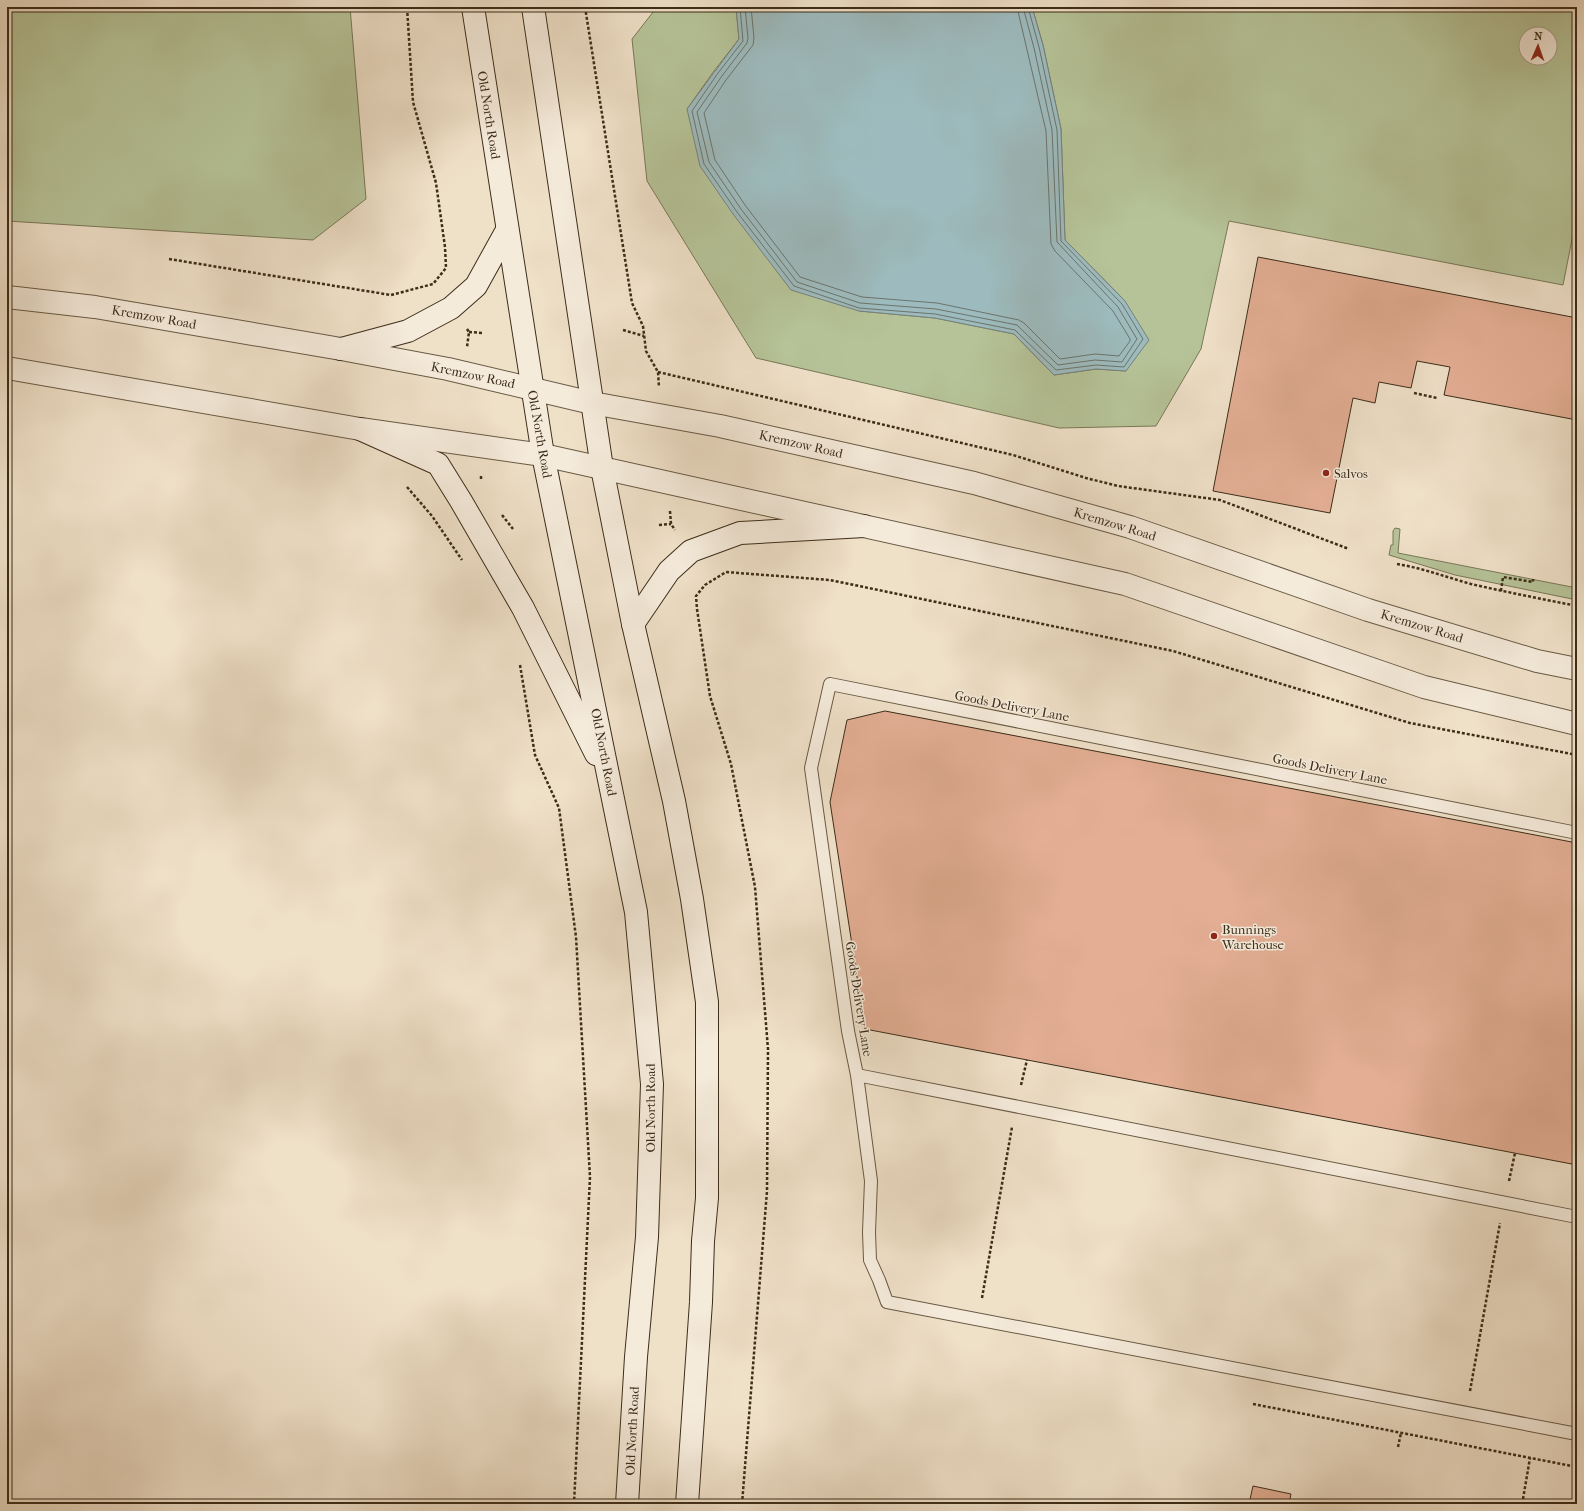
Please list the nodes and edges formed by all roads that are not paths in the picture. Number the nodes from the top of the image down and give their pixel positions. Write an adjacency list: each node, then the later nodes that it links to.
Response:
1 (473, 7): 3 (main road, Old North Road)
2 (533, 7): 8 (main road)
3 (507, 230): 5 (main road); 7 (main road, Old North Road)
4 (7, 297): 5 (main road, Kremzow Road)
5 (341, 349): 7 (main road, Kremzow Road)
6 (7, 368): 9 (main road)
7 (532, 388): 8 (main road, Kremzow Road); 10 (main road, Old North Road)
8 (592, 403): 11 (main road); 14 (main road, Kremzow Road)
9 (360, 429): 10 (main road); 16 (main road)
10 (543, 455): 11 (main road); 16 (main road, Old North Road)
11 (602, 468): 12 (main road); 13 (main road)
12 (864, 526): 13 (main road); 15 (main road)
13 (633, 624): 22 (main road)
14 (1577, 669)
15 (1577, 724)
16 (609, 780): 21 (main road, Old North Road)
17 (1577, 833): 18 (lane, Goods Delivery Lane)
18 (857, 1075): 19 (lane); 20 (lane)
19 (1577, 1217)
20 (1577, 1434)
21 (627, 1504)
22 (687, 1504)

